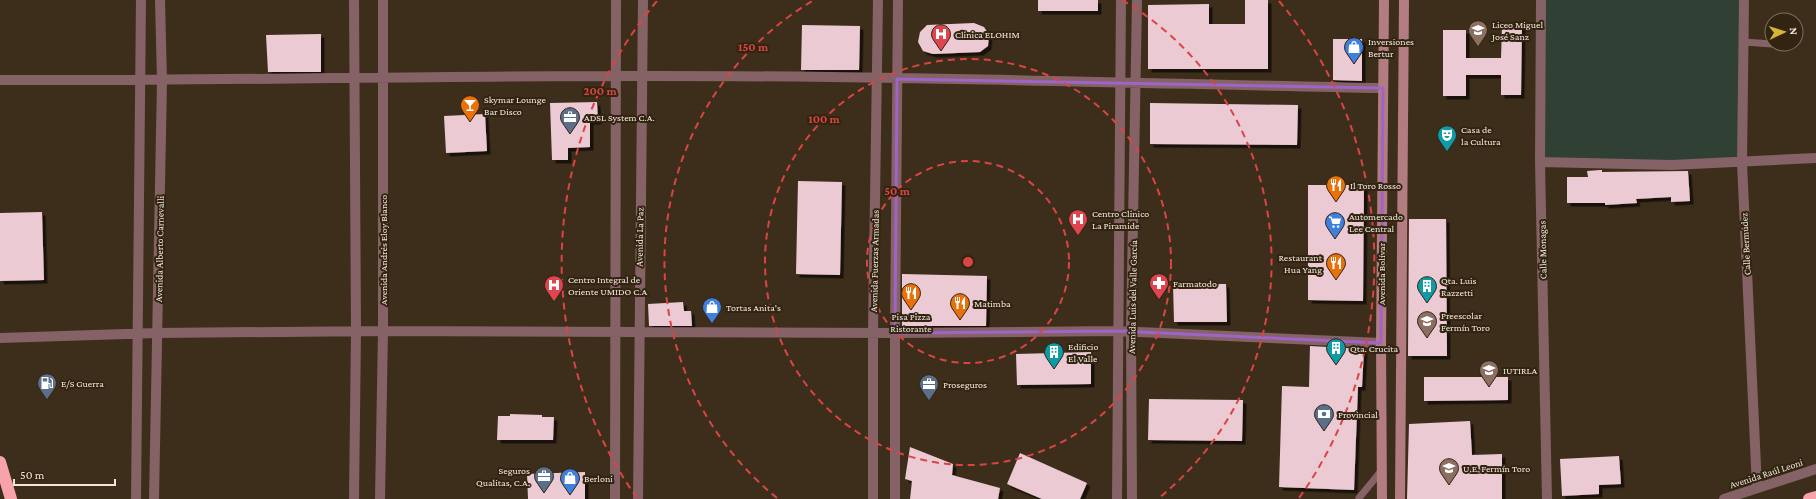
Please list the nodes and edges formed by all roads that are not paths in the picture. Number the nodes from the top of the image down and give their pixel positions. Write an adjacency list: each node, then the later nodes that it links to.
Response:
1 (141, 0): 24 (street, Avenida Alberto Carnevalli)
2 (160, 0): 25 (street, Avenida Alberto Carnevalli)
3 (354, 0): 21 (street)
4 (382, 0): 22 (street, Avenida Andrés Eloy Blanco)
5 (616, 0): 17 (street)
6 (643, 0): 18 (street, Avenida La Paz)
7 (878, 0): 19 (street, Avenida Fuerzas Armadas)
8 (898, 0): 20 (street, Avenida Fuerzas Armadas)
9 (1121, 0): 26 (street, Avenida Luis del Valle García)
10 (1137, 0): 27 (street, Avenida Luis del Valle García)
11 (1384, 0): 28 (street, Avenida Bolívar)
12 (1404, 0): 62 (street, Avenida Bolívar)
13 (1541, 0): 30 (street, Calle Monagas)
14 (1744, 0): 15 (street, Calle Bermúdez)
15 (1744, 42): 16 (lane); 31 (street, Calle Bermúdez)
16 (1764, 43)
17 (615, 76): 18 (street); 22 (street); 35 (street)
18 (641, 76): 19 (street); 36 (street, Avenida La Paz)
19 (877, 78): 20 (street); 37 (street, Avenida Fuerzas Armadas)
20 (897, 78): 26 (street); 40 (street, Avenida Fuerzas Armadas)
21 (353, 79): 22 (street); 25 (street); 32 (street)
22 (382, 79): 33 (street, Avenida Andrés Eloy Blanco)
23 (0, 80): 24 (street)
24 (141, 81): 25 (street); 41 (street, Avenida Alberto Carnevalli)
25 (162, 81): 39 (street, Avenida Alberto Carnevalli)
26 (1121, 83): 27 (street); 34 (street, Avenida Luis del Valle García)
27 (1136, 83): 28 (street); 38 (street, Avenida Luis del Valle García)
28 (1383, 88): 43 (street, Avenida Bolívar)
29 (1816, 158): 31 (street)
30 (1540, 162): 31 (street); 63 (street, Calle Monagas)
31 (1742, 163): 47 (street, Calle Bermúdez)
32 (356, 331): 33 (street); 39 (street); 53 (street)
33 (383, 331): 35 (street); 54 (street, Avenida Andrés Eloy Blanco)
34 (1117, 331): 38 (street); 40 (street); 59 (street, Avenida Luis del Valle García)
35 (616, 332): 36 (street); 55 (street)
36 (638, 332): 37 (street); 56 (street, Avenida La Paz)
37 (873, 332): 40 (street); 57 (street, Avenida Fuerzas Armadas)
38 (1131, 332): 43 (street); 60 (street, Avenida Luis del Valle García)
39 (157, 333): 41 (street); 52 (street, Avenida Alberto Carnevalli)
40 (895, 333): 58 (street, Avenida Fuerzas Armadas)
41 (139, 334): 42 (street); 51 (street, Avenida Alberto Carnevalli)
42 (0, 338)
43 (1381, 343): 46 (street, Avenida Bolívar)
44 (0, 462): 50 (highway)
45 (1816, 469): 47 (street, Avenida Raúl Leoni)
46 (1382, 470): 49 (lane); 61 (street, Avenida Bolívar)
47 (1757, 488): 64 (street, Avenida Raúl Leoni)
48 (1816, 497): 65 (highway)
49 (1360, 498)
50 (11, 499)
51 (136, 499)
52 (154, 499)
53 (354, 499)
54 (380, 499)
55 (615, 499)
56 (638, 499)
57 (873, 499)
58 (895, 499)
59 (1117, 499)
60 (1132, 499)
61 (1382, 499)
62 (1400, 499)
63 (1547, 499)
64 (1724, 499)
65 (1809, 499)

